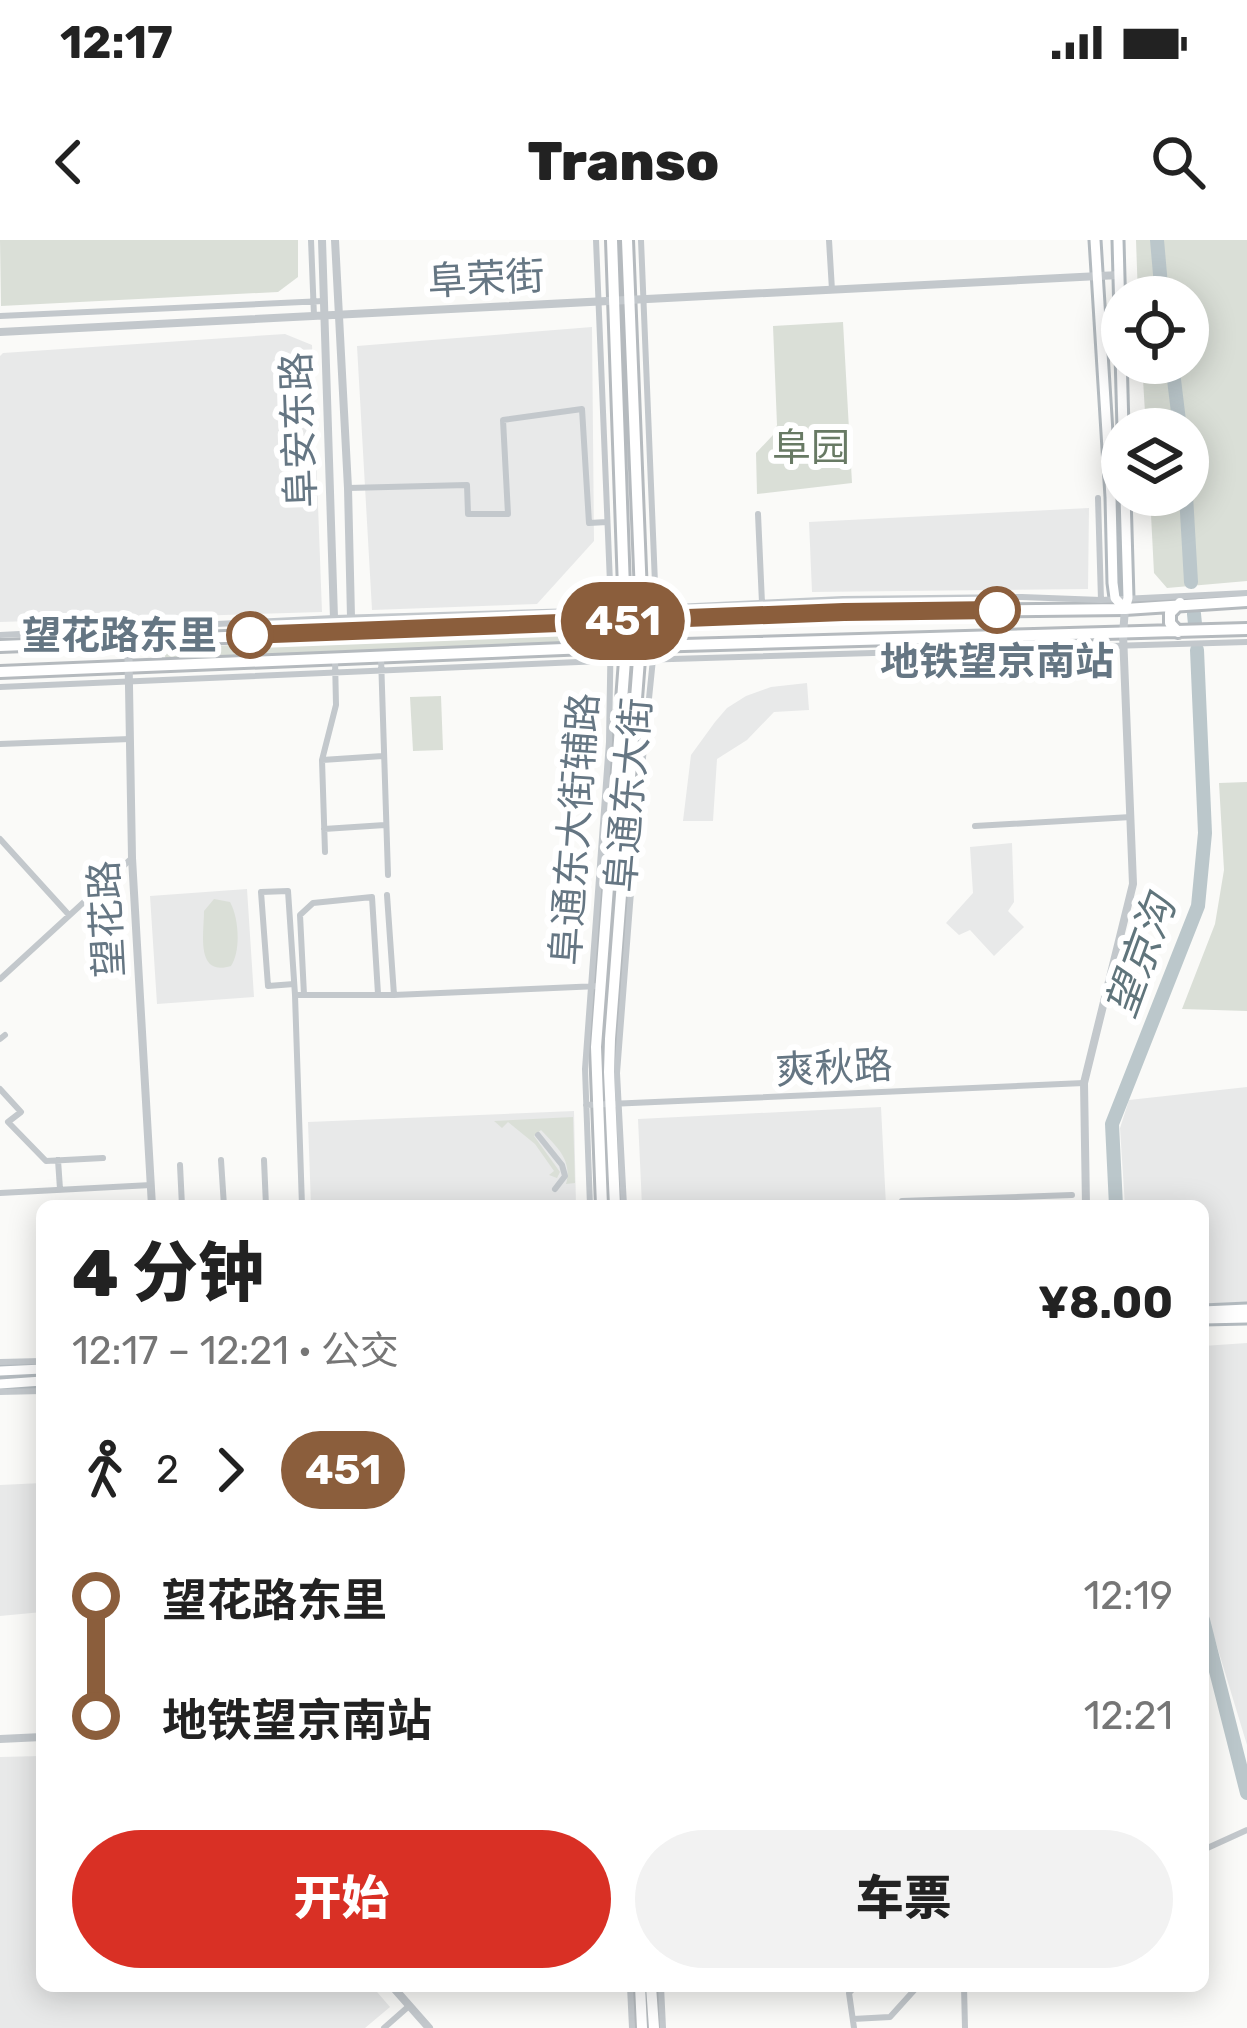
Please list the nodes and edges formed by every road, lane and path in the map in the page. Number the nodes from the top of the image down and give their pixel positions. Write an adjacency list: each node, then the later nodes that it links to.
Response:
1 (311, 240): 15 (street)
2 (322, 240): 15 (street, 阜安东路)
3 (335, 240): 20 (street, 阜安东路)
4 (596, 240): 17 (street)
5 (612, 240): 18 (main road, 阜通东大街)
6 (627, 240): 16 (main road, 阜通东大街)
7 (641, 240): 14 (street)
8 (829, 240): 13 (street)
9 (1095, 240): 12 (main road)
10 (1118, 240): 11 (main road)
11 (1119, 275): 12 (street, 阜荣街); 23 (main road)
12 (1097, 278): 13 (street, 阜荣街); 33 (main road)
13 (832, 291): 14 (street, 阜荣街)
14 (644, 300): 16 (street, 阜荣街); 37 (street)
15 (319, 301): 19 (street, 阜安东路); 21 (street)
16 (630, 301): 18 (street, 阜荣街); 37 (main road, 阜通东大街)
17 (598, 302): 18 (street, 阜荣街); 20 (street, 阜荣街); 28 (street)
18 (615, 302): 38 (main road, 阜通东大街)
19 (320, 315): 20 (street, 阜荣街); 22 (street, 阜荣街); 30 (street, 阜安东路)
20 (338, 315): 24 (street, 阜安东路)
21 (0, 316)
22 (0, 332)
23 (1122, 408)
24 (348, 488): 28 (street); 31 (street, 阜安东路)
25 (1098, 498): 32 (street)
26 (758, 514): 34 (street)
27 (1124, 516): 33 (main road)
28 (608, 522): 38 (street)
29 (1247, 597): 33 (street); 35 (main road)
30 (334, 598): 31 (street); 40 (street, 阜安东路)
31 (350, 598): 39 (street, 阜安东路)
32 (1101, 600): 33 (street); 34 (street)
33 (1122, 602): 35 (main road); 36 (main road); 49 (street)
34 (762, 603): 37 (street)
35 (1180, 603): 44 (main road)
36 (1070, 610): 37 (main road); 45 (main road)
37 (649, 614): 38 (main road); 55 (main road, 阜通东大街)
38 (618, 615): 41 (street); 42 (main road); 54 (main road, 阜通东大街)
39 (351, 617): 40 (street); 41 (street)
40 (334, 618): 47 (street)
41 (412, 622): 42 (main road); 48 (main road)
42 (572, 624): 53 (main road)
43 (1247, 628): 44 (main road)
44 (1178, 632): 49 (main road)
45 (1072, 634): 49 (main road); 55 (main road)
46 (0, 635): 47 (street)
47 (128, 635): 48 (main road); 51 (main road); 58 (street, 望花路)
48 (170, 639): 56 (main road)
49 (1124, 640): 50 (street); 55 (street); 68 (street)
50 (1247, 642)
51 (84, 643): 52 (main road); 60 (main road)
52 (0, 646)
53 (575, 649): 54 (main road); 57 (main road)
54 (619, 653): 55 (main road); 57 (street); 80 (main road, 阜通东大街)
55 (647, 653): 87 (main road, 阜通东大街)
56 (171, 664): 58 (main road); 59 (main road)
57 (381, 664): 59 (main road); 66 (street)
58 (129, 666): 60 (main road); 62 (street, 望花路)
59 (335, 666): 62 (street); 67 (street)
60 (85, 668): 61 (main road)
61 (0, 672)
62 (130, 682): 63 (street); 64 (street, 望花路)
63 (0, 687)
64 (130, 740): 65 (street); 74 (street, 望花路)
65 (0, 744)
66 (383, 756): 67 (street); 69 (street)
67 (322, 760): 71 (street)
68 (1131, 817): 70 (street); 84 (street)
69 (385, 825): 71 (street); 75 (street)
70 (975, 826)
71 (324, 829): 73 (street)
72 (0, 838): 77 (street)
73 (325, 852)
74 (132, 858): 77 (street); 94 (street, 望花路)
75 (388, 875)
76 (387, 895): 83 (street)
77 (69, 915): 78 (street)
78 (1, 975)
79 (294, 984): 79 (street); 81 (street)
80 (595, 986): 83 (street); 86 (main road, 阜通东大街)
81 (299, 995): 82 (street); 82 (street); 103 (street)
82 (378, 995): 83 (street)
83 (394, 995)
84 (1084, 1083): 87 (street, 爽秋路); 108 (street)
85 (0, 1089): 90 (street)
86 (591, 1105): 87 (street, 爽秋路); 104 (street); 105 (main road, 阜通东大街)
87 (615, 1105): 106 (main road, 阜通东大街)
88 (538, 1135): 95 (street)
89 (104, 1158): 90 (street)
90 (58, 1160): 96 (street)
91 (221, 1160): 101 (street)
92 (264, 1160): 102 (street)
93 (180, 1165): 100 (street)
94 (151, 1185): 96 (street); 99 (street, 望花路)
95 (555, 1189)
96 (60, 1190): 97 (street)
97 (0, 1192)
98 (1072, 1195): 107 (street)
99 (152, 1200)
100 (182, 1200)
101 (224, 1200)
102 (266, 1200)
103 (302, 1200)
104 (590, 1200)
105 (601, 1200)
106 (620, 1200)
107 (1008, 1200)
108 (1086, 1200)
109 (1247, 1313): 110 (main road)
110 (1209, 1315)
111 (36, 1365): 112 (main road)
112 (0, 1367)
113 (36, 1383): 114 (main road)
114 (0, 1388): 115 (street)
115 (36, 1391)
116 (36, 1737): 117 (street)
117 (0, 1739)
118 (1247, 1830): 119 (street)
119 (1209, 1847)
120 (397, 1992): 128 (street)
121 (630, 1992): 132 (street)
122 (640, 1992): 133 (main road)
123 (652, 1992): 134 (main road)
124 (661, 1992): 134 (street)
125 (851, 1992): 129 (street)
126 (913, 1992): 129 (street)
127 (964, 1992): 135 (street)
128 (410, 2006): 130 (street); 131 (street)
129 (854, 2024)
130 (385, 2028)
131 (429, 2028)
132 (632, 2028)
133 (642, 2028)
134 (658, 2028)
135 (965, 2028)

